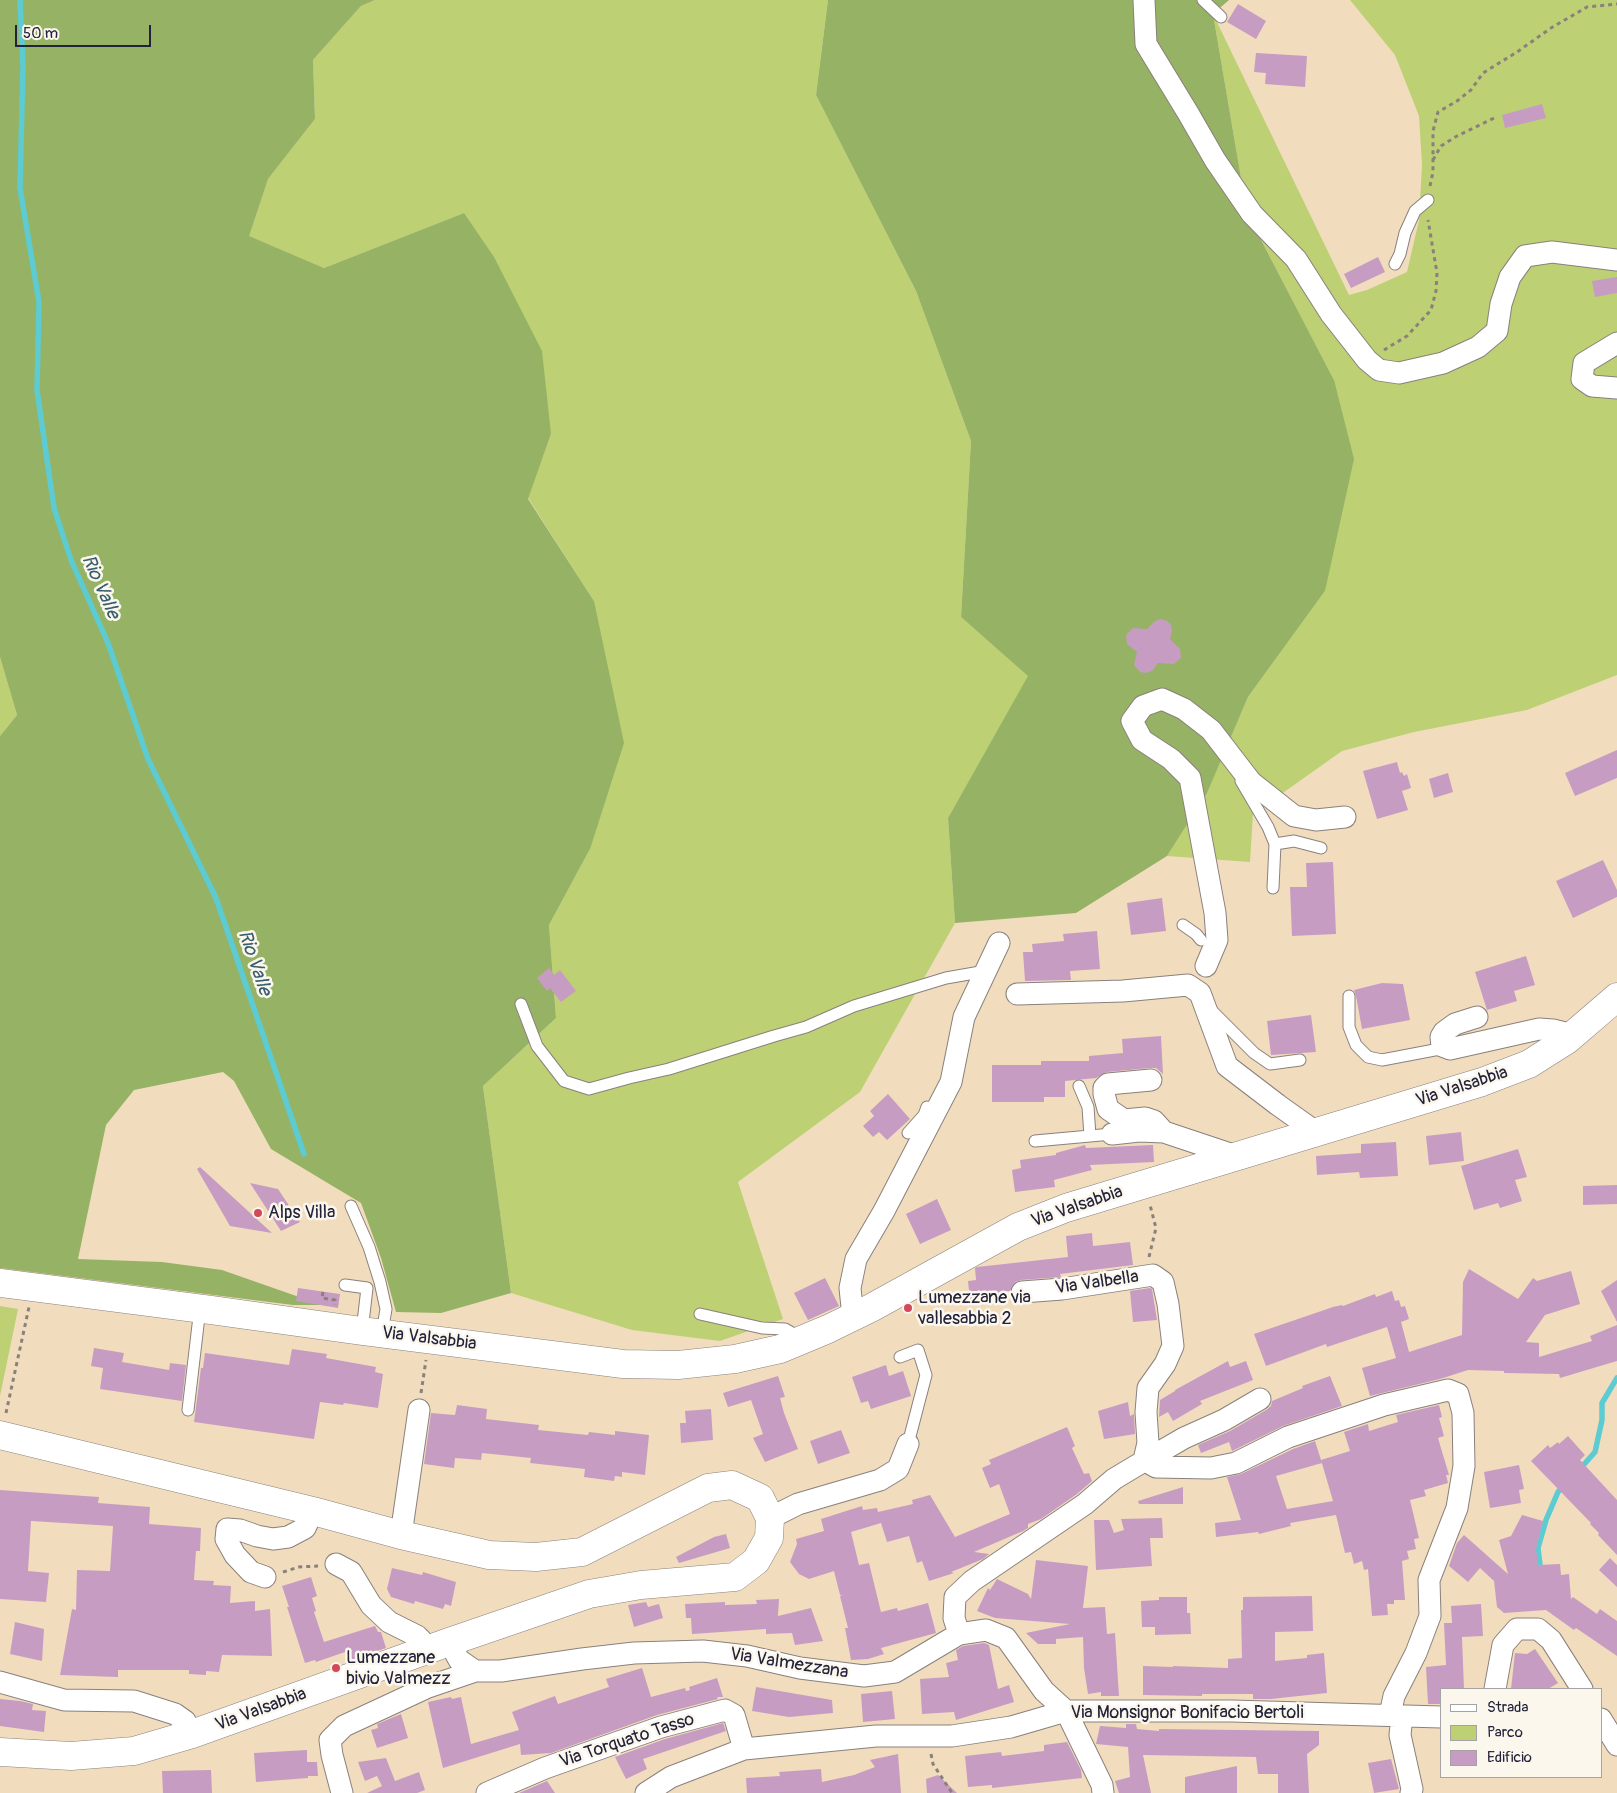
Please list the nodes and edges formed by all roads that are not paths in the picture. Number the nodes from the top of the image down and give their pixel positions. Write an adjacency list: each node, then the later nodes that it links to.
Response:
1 (1144, 0): 5 (street)
2 (1203, 0): 3 (lane)
3 (1221, 17)
4 (1428, 200): 6 (lane)
5 (1617, 260)
6 (1395, 264)
7 (1617, 343): 8 (street)
8 (1617, 388)
9 (1235, 760): 10 (street); 11 (lane); 17 (street)
10 (1352, 815)
11 (1275, 844): 12 (lane); 13 (lane)
12 (1321, 848)
13 (1273, 888)
14 (1183, 925): 15 (lane)
15 (1200, 940): 17 (street)
16 (999, 943): 18 (street)
17 (1206, 966): 24 (street)
18 (986, 971): 22 (lane); 28 (street)
19 (1017, 994): 24 (street)
20 (1349, 996): 26 (lane)
21 (1617, 997): 25 (main road, Via Valsabbia)
22 (522, 1004)
23 (1481, 1015): 26 (street)
24 (1212, 1018): 27 (lane); 33 (street)
25 (1573, 1035): 26 (street, Via Valsabbia); 33 (main road, Via Valsabbia)
26 (1445, 1048)
27 (1300, 1060)
28 (955, 1061): 31 (lane); 44 (street)
29 (1151, 1080): 32 (street)
30 (1079, 1086): 35 (lane)
31 (908, 1132)
32 (1164, 1132): 34 (street); 37 (street)
33 (1316, 1132): 37 (main road, Via Valsabbia)
34 (1112, 1134): 35 (lane)
35 (1090, 1136): 36 (lane)
36 (1035, 1141)
37 (1236, 1156): 44 (main road, Via Valsabbia)
38 (351, 1206): 45 (lane)
39 (0, 1283): 42 (main road, Via Valsabbia)
40 (345, 1285): 45 (lane)
41 (1022, 1292): 53 (street, Via Valbella)
42 (200, 1308): 45 (main road, Via Valsabbia); 49 (lane)
43 (700, 1314): 46 (lane)
44 (853, 1317): 46 (main road, Via Valsabbia)
45 (372, 1332): 46 (main road, Via Valsabbia)
46 (803, 1339)
47 (900, 1357): 52 (lane)
48 (1260, 1399): 53 (street)
49 (188, 1410)
50 (419, 1410): 56 (street)
51 (1, 1435): 54 (main road)
52 (908, 1444): 55 (street)
53 (1144, 1460): 59 (street); 66 (street)
54 (313, 1511): 56 (main road); 58 (street)
55 (770, 1518): 56 (main road); 60 (main road, Via Valsabbia)
56 (401, 1535)
57 (336, 1564): 60 (street)
58 (265, 1576)
59 (959, 1634): 61 (street, Via Valmezzana); 65 (street, Via Valmezzana)
60 (437, 1647): 61 (street); 69 (main road, Via Valsabbia)
61 (475, 1671): 73 (street)
62 (0, 1682): 69 (street)
63 (1495, 1688): 64 (street)
64 (1581, 1688)
65 (1066, 1711): 66 (street, Via Monsignor Bonifacio Bertoli); 71 (street, Via Monsignor Bonifacio Bertoli); 76 (street, Via Valmezzana)
66 (1396, 1715): 67 (street, Via Monsignor Bonifacio Bertoli); 77 (street)
67 (1440, 1717)
68 (1602, 1721): 70 (street)
69 (192, 1734): 72 (main road, Via Valsabbia)
70 (1617, 1745)
71 (744, 1749): 74 (street, Via Torquato Tasso); 75 (street, Via Monsignor Bonifacio Bertoli)
72 (0, 1752)
73 (342, 1793)
74 (487, 1793)
75 (646, 1793)
76 (1104, 1793)
77 (1411, 1793)

